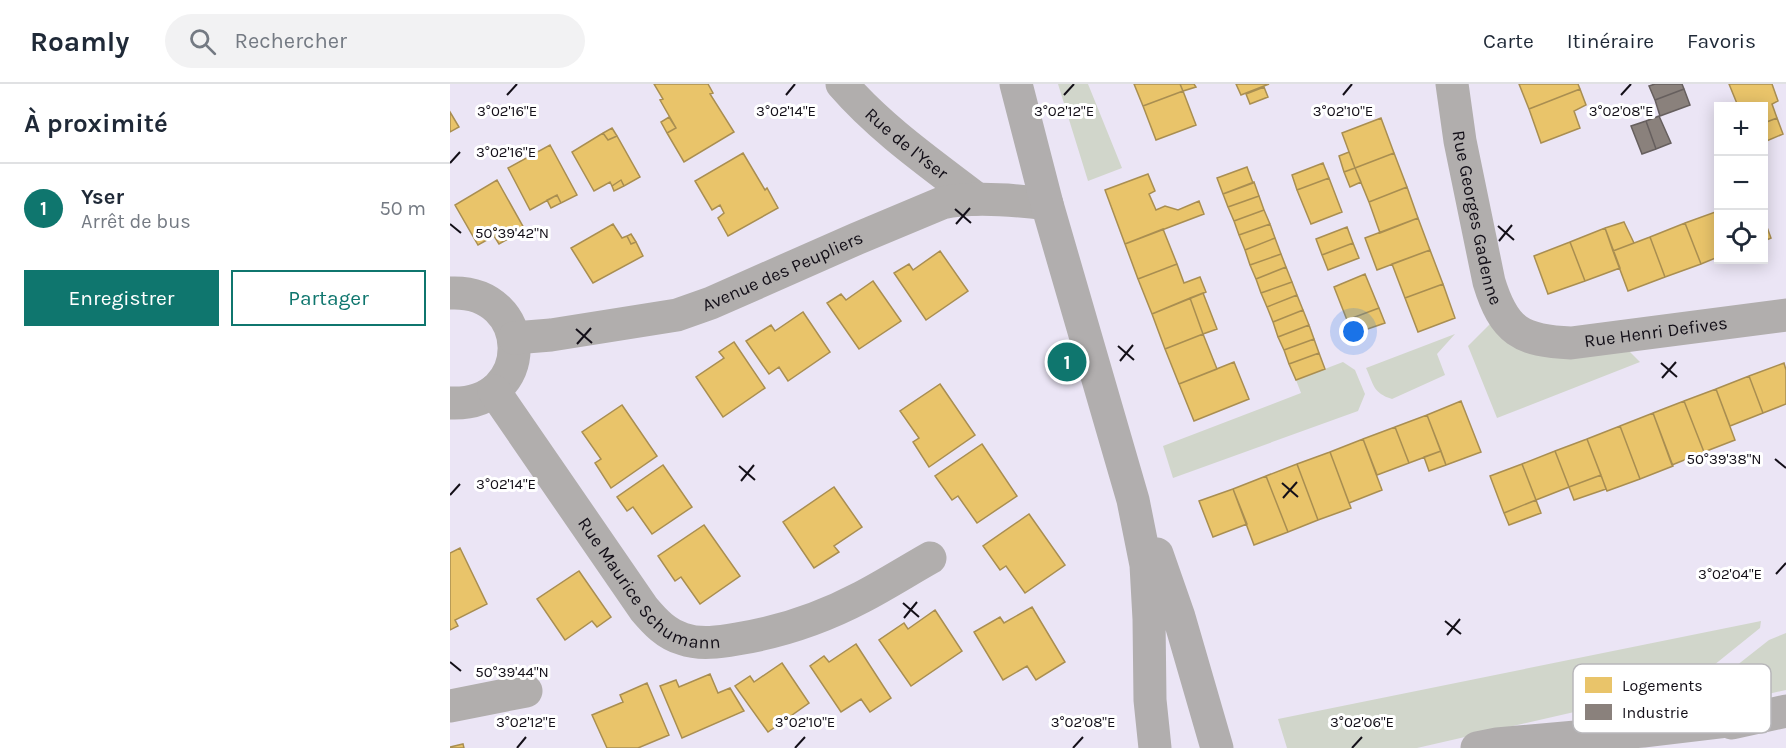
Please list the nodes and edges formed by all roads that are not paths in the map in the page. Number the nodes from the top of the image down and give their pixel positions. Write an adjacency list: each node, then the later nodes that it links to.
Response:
1 (842, 84): 4 (street, Rue de l'Yser)
2 (1016, 84): 5 (main road)
3 (1452, 84): 8 (street, Rue Georges Gadenne)
4 (977, 199): 5 (street, Avenue des Peupliers); 9 (street, Avenue des Peupliers)
5 (1047, 204): 12 (main road)
6 (450, 293): 9 (street)
7 (1786, 315): 8 (street, Rue Henri Defives)
8 (1528, 337)
9 (514, 338): 10 (street)
10 (494, 391): 11 (street); 13 (street, Rue Maurice Schumann)
11 (450, 403)
12 (1133, 500): 20 (main road); 21 (main road)
13 (930, 558)
14 (526, 691): 15 (street)
15 (450, 706)
16 (1786, 711): 17 (main road)
17 (1771, 714)
18 (1621, 733): 22 (main road)
19 (1694, 733): 23 (main road)
20 (1155, 748)
21 (1217, 748)
22 (1477, 748)
23 (1635, 748)

